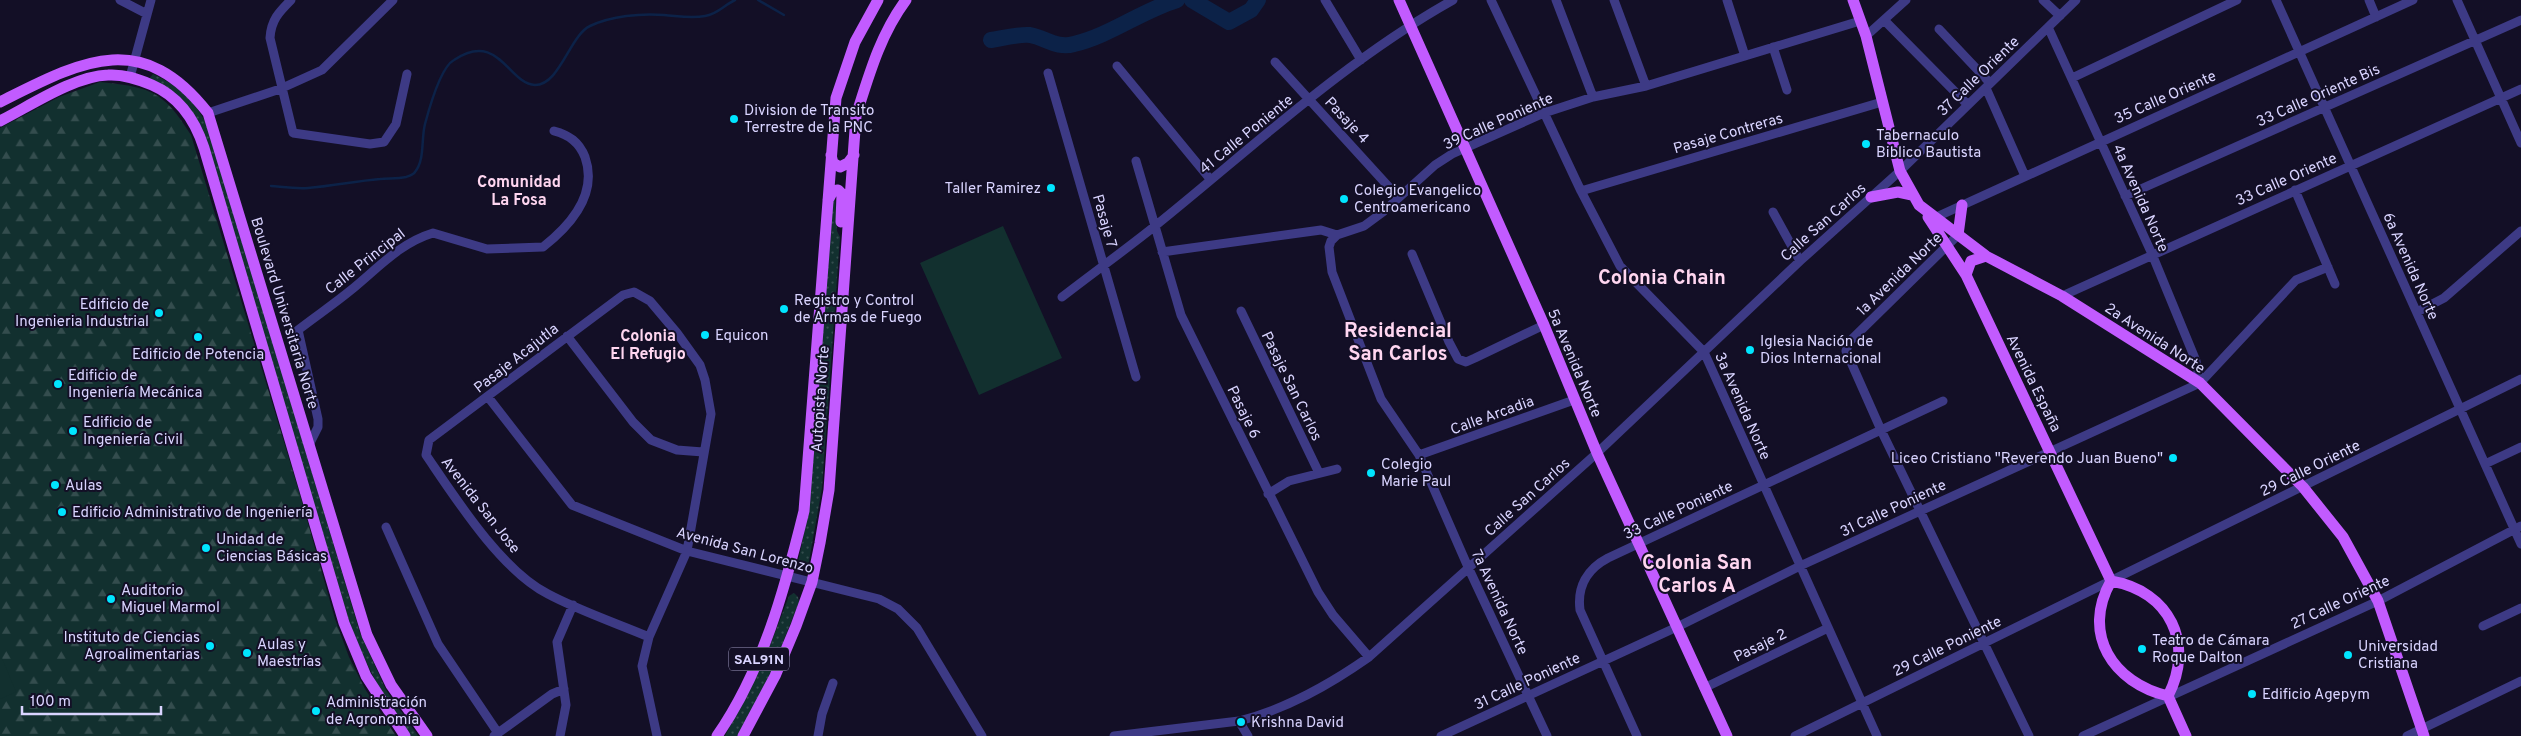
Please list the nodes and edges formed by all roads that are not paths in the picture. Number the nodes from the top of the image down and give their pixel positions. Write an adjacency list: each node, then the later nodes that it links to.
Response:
1 (120, 0): 23 (street)
2 (151, 0): 23 (street)
3 (291, 0): 47 (street)
4 (394, 0): 47 (street)
5 (878, 0): 64 (main road, Autopista Norte / SAL91N)
6 (906, 0): 65 (main road, Autopista Norte / SAL91N)
7 (1325, 0): 37 (street)
8 (1399, 0): 29 (main road, 5a Avenida Norte)
9 (1453, 0): 29 (street, 41 Calle Poniente)
10 (1491, 0): 58 (street, 3a Avenida Norte)
11 (1556, 0): 50 (street)
12 (1614, 0): 46 (street)
13 (1727, 0): 36 (street)
14 (1853, 0): 28 (main road)
15 (1906, 0): 26 (street)
16 (2043, 0): 24 (street)
17 (2076, 0): 24 (street, 37 Calle Oriente)
18 (2237, 0): 44 (street)
19 (2276, 0): 35 (street, 6a Avenida Norte)
20 (2369, 0): 25 (street)
21 (2413, 0): 25 (street, 35 Calle Oriente)
22 (2456, 0): 33 (street)
23 (147, 14): 38 (street)
24 (2060, 16): 30 (street, 37 Calle Oriente)
25 (2376, 17): 35 (street, 35 Calle Oriente)
26 (1885, 20): 32 (street); 55 (street)
27 (2521, 20): 33 (street, 33 Calle Oriente Bis)
28 (1860, 21): 32 (main road); 34 (street, 39 Calle Poniente)
29 (1410, 24): 37 (street, 41 Calle Poniente); 63 (main road, 5a Avenida Norte)
30 (2048, 27): 44 (street, 4a Avenida Norte); 45 (street, 37 Calle Oriente)
31 (1938, 29): 45 (street)
32 (1866, 36): 54 (main road)
33 (2475, 40): 51 (street); 56 (street, 33 Calle Oriente Bis)
34 (1773, 47): 36 (street, 39 Calle Poniente); 49 (street)
35 (2299, 52): 56 (street, 6a Avenida Norte); 61 (street, 35 Calle Oriente)
36 (1745, 56): 46 (street, 39 Calle Poniente)
37 (1361, 60): 52 (street, 41 Calle Poniente)
38 (134, 61): 43 (street); 53 (main road, Boulevard Universitaria Norte); 57 (main road, Boulevard Universitaria Norte)
39 (1275, 62): 52 (street, Pasaje 4)
40 (1117, 66): 70 (street)
41 (1048, 73): 92 (street, Pasaje 7)
42 (407, 74): 47 (street)
43 (130, 77): 59 (main road, Boulevard Universitaria Norte); 155 (main road, Boulevard Universitaria Norte)
44 (2072, 78): 61 (street, 4a Avenida Norte)
45 (1988, 85): 55 (street, 37 Calle Oriente); 69 (street)
46 (1646, 86): 50 (street, 39 Calle Poniente)
47 (280, 89): 57 (street)
48 (2521, 89): 51 (street, 33 Calle Oriente)
49 (1787, 90)
50 (1593, 98): 58 (street, 39 Calle Poniente)
51 (2501, 98): 62 (street); 67 (street, 33 Calle Oriente)
52 (1310, 100): 70 (street, 41 Calle Poniente); 75 (street, Pasaje 4)
53 (0, 102)
54 (1882, 102): 68 (main road); 72 (street, Pasaje Contreras)
55 (1968, 105): 68 (street, 37 Calle Oriente)
56 (2324, 107): 67 (street, 6a Avenida Norte); 74 (street, 33 Calle Oriente Bis)
57 (208, 113): 111 (main road, Boulevard Universitaria Norte)
58 (1544, 113): 63 (street, 39 Calle Poniente); 72 (street, 3a Avenida Norte)
59 (0, 121)
60 (554, 132): 111 (street, Calle Principal)
61 (2101, 142): 69 (street, 35 Calle Oriente); 74 (street, 4a Avenida Norte)
62 (2521, 143)
63 (1466, 149): 75 (street, 39 Calle Poniente); 100 (main road, 5a Avenida Norte)
64 (831, 154): 65 (main road); 77 (main road, Autopista Norte / SAL91N)
65 (854, 155): 85 (main road, Autopista Norte / SAL91N)
66 (1136, 161): 81 (street, Pasaje 6)
67 (2350, 165): 71 (street, 33 Calle Oriente); 99 (street, 6a Avenida Norte)
68 (1900, 171): 73 (main road); 76 (street, Calle San Carlos)
69 (2025, 176): 78 (street, 35 Calle Oriente)
70 (1210, 179): 81 (street, 41 Calle Poniente)
71 (2295, 190): 89 (street, 33 Calle Oriente); 93 (street)
72 (1581, 191): 102 (street, 3a Avenida Norte)
73 (1912, 195): 76 (main road); 80 (main road, Avenida España)
74 (2125, 196): 89 (street, 4a Avenida Norte)
75 (1398, 197): 83 (street, 39 Calle Poniente)
76 (1871, 197): 91 (street, Calle San Carlos)
77 (828, 200): 85 (main road); 132 (main road, Autopista Norte / SAL91N)
78 (1962, 205): 80 (street, 35 Calle Oriente); 84 (main road)
79 (1773, 212): 91 (street)
80 (1932, 219): 84 (main road, 2a Avenida Norte); 86 (main road, Avenida España)
81 (1154, 227): 87 (street, Pasaje 6); 92 (street, 41 Calle Poniente)
82 (2521, 231): 99 (street)
83 (1337, 235): 87 (street, 39 Calle Poniente); 117 (street, 7a Avenida Norte)
84 (1958, 235): 86 (street, 1a Avenida Norte); 90 (main road, 2a Avenida Norte)
85 (848, 236): 133 (main road, Autopista Norte / SAL91N)
86 (1948, 246): 94 (main road, Avenida España); 110 (street, 1a Avenida Norte)
87 (1162, 252): 123 (street, Pasaje 6)
88 (1412, 254): 100 (street)
89 (2152, 254): 96 (street, 33 Calle Oriente); 105 (street, 4a Avenida Norte)
90 (1986, 256): 94 (main road); 96 (main road, 2a Avenida Norte)
91 (1800, 261): 102 (street, Calle San Carlos)
92 (1103, 264): 97 (street, 41 Calle Poniente); 103 (street, Pasaje 7)
93 (2328, 267): 95 (street); 105 (street, 31 Calle Poniente)
94 (1966, 275): 113 (main road, Avenida España)
95 (2335, 284)
96 (2062, 296): 105 (main road, 2a Avenida Norte)
97 (1062, 297)
98 (1241, 311): 120 (street, Pasaje San Carlos)
99 (2417, 312): 109 (street, 6a Avenida Norte)
100 (1544, 325): 107 (main road, 5a Avenida Norte)
101 (567, 336): 106 (street, Pasaje Acajutla); 114 (street); 114 (street, Pasaje Acajutla)
102 (1704, 352): 115 (street, Calle San Carlos); 121 (street, 3a Avenida Norte)
103 (1136, 377)
104 (2521, 379): 109 (street, 29 Calle Oriente)
105 (2200, 383): 113 (street, 31 Calle Poniente); 122 (main road, 2a Avenida Norte)
106 (488, 397): 116 (street, Pasaje Acajutla); 129 (street, Avenida San Lorenzo)
107 (1574, 400): 115 (main road, 5a Avenida Norte); 117 (street, Calle Arcadia)
108 (1942, 401): 110 (street, 33 Calle Poniente)
109 (2460, 409): 118 (street, 6a Avenida Norte); 122 (street, 29 Calle Oriente)
110 (1881, 430): 121 (street, 33 Calle Poniente); 124 (street, 1a Avenida Norte)
111 (309, 445): 156 (main road, Boulevard Universitaria Norte)
112 (2521, 447): 118 (street)
113 (2050, 450): 124 (street, 31 Calle Poniente); 134 (main road, Avenida España)
114 (703, 452): 129 (street)
115 (1596, 453): 127 (main road, 5a Avenida Norte); 131 (street, Calle San Carlos)
116 (426, 455): 136 (street, Avenida San Jose)
117 (1419, 456): 131 (street, 7a Avenida Norte)
118 (2485, 464): 126 (street, 6a Avenida Norte)
119 (1337, 468): 120 (street)
120 (1319, 473): 123 (street)
121 (1763, 485): 127 (street, 33 Calle Poniente); 130 (street, 3a Avenida Norte)
122 (2303, 487): 134 (street, 29 Calle Oriente); 135 (main road, 2a Avenida Norte)
123 (1268, 494): 143 (street, Pasaje 6)
124 (1922, 511): 130 (street, 31 Calle Poniente); 142 (street, 1a Avenida Norte)
125 (386, 527): 154 (street)
126 (2518, 527): 128 (street, 6a Avenida Norte); 135 (street, 27 Calle Oriente)
127 (1638, 544): 139 (main road, 5a Avenida Norte); 144 (street, 33 Calle Poniente)
128 (2521, 544)
129 (687, 551): 132 (street, Avenida San Lorenzo); 141 (street)
130 (1800, 566): 139 (street, 31 Calle Poniente); 140 (street, 3a Avenida Norte)
131 (1468, 567): 143 (street, Calle San Carlos); 149 (street, 7a Avenida Norte)
132 (788, 576): 133 (street, Avenida San Lorenzo); 159 (main road, Autopista Norte / SAL91N)
133 (812, 582): 160 (main road, Autopista Norte / SAL91N); 162 (street, Avenida San Lorenzo)
134 (2111, 582): 142 (street, 29 Calle Poniente); 150 (main road); 150 (main road)
135 (2378, 601): 150 (street, 27 Calle Oriente); 153 (main road, 2a Avenida Norte)
136 (573, 605): 141 (street, Avenida San Jose); 148 (street)
137 (2521, 608): 138 (street)
138 (2483, 626)
139 (1677, 627): 144 (street, 31 Calle Poniente); 147 (main road, 5a Avenida Norte)
140 (1828, 628): 147 (street, Pasaje 2); 151 (street, 3a Avenida Norte)
141 (649, 637): 158 (street)
142 (1985, 642): 151 (street, 29 Calle Poniente); 171 (street, 1a Avenida Norte)
143 (1368, 657): 152 (street, Calle San Carlos)
144 (1602, 662): 149 (street, 31 Calle Poniente); 167 (street, 33 Calle Poniente)
145 (2521, 681): 153 (street)
146 (833, 683): 161 (street)
147 (1704, 688): 168 (main road, 5a Avenida Norte)
148 (564, 689): 154 (street); 157 (street)
149 (1529, 696): 165 (street, 31 Calle Poniente); 166 (street, 7a Avenida Norte)
150 (2168, 696): 172 (street, 27 Calle Oriente); 173 (main road)
151 (1862, 703): 169 (street, 29 Calle Poniente); 170 (street, 3a Avenida Norte)
152 (1239, 721): 163 (street, Calle San Carlos); 164 (street)
153 (2423, 733): 174 (street)
154 (496, 734)
155 (405, 736)
156 (427, 736)
157 (560, 736)
158 (657, 736)
159 (717, 736)
160 (743, 736)
161 (818, 736)
162 (982, 736)
163 (1114, 736)
164 (1248, 736)
165 (1441, 736)
166 (1547, 736)
167 (1637, 736)
168 (1727, 736)
169 (1796, 736)
170 (1877, 736)
171 (2030, 736)
172 (2083, 736)
173 (2186, 736)
174 (2407, 736)

